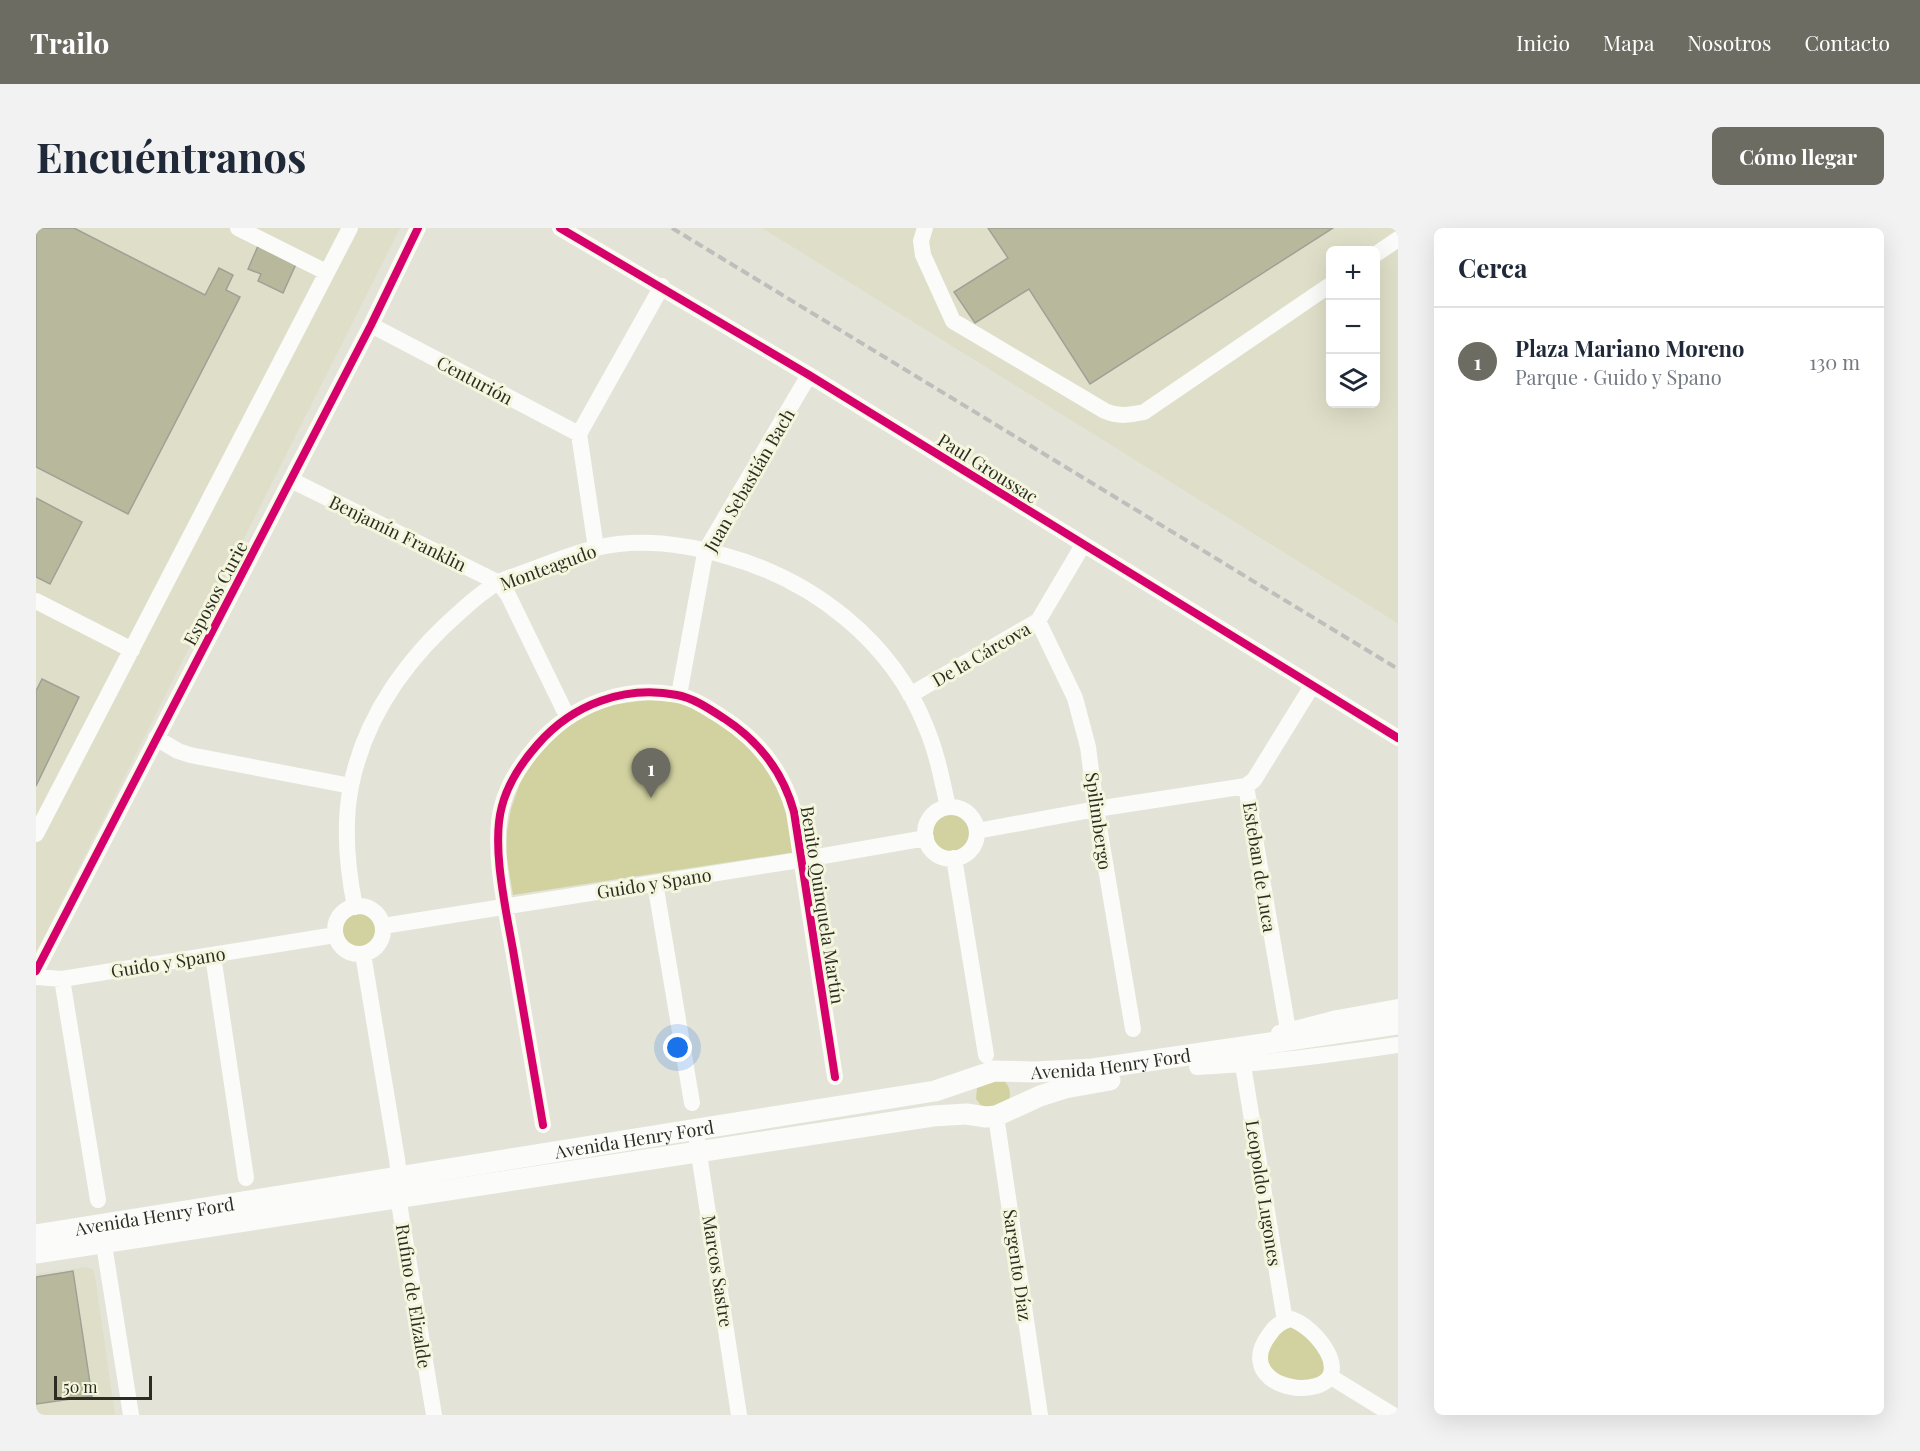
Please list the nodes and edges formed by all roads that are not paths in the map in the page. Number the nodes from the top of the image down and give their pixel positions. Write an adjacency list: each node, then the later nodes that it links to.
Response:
1 (238, 228): 8 (street)
2 (350, 228): 8 (street)
3 (418, 228): 11 (street, Esposos Curie)
4 (560, 228): 9 (street, Paul Groussac)
5 (925, 228): 10 (street)
6 (1398, 239): 7 (street)
7 (1380, 251)
8 (326, 272): 21 (street)
9 (662, 286): 12 (street, Paul Groussac); 13 (street)
10 (1326, 288)
11 (371, 325): 13 (street, Centurión); 14 (street, Esposos Curie)
12 (809, 375): 15 (street, Paul Groussac); 17 (street, Juan Sebastián Bach)
13 (579, 434): 16 (street)
14 (291, 480): 18 (street, Benjamín Franklin); 26 (street, Esposos Curie)
15 (1083, 545): 20 (street, De la Cárcova); 22 (street, Paul Groussac)
16 (596, 548): 17 (street, Monteagudo); 18 (street, Monteagudo)
17 (707, 550): 23 (street, Monteagudo); 24 (street, Juan Sebastián Bach)
18 (498, 583): 25 (street); 28 (street, Monteagudo)
19 (36, 602): 21 (street)
20 (1038, 621): 23 (street, De la Cárcova); 31 (street, Spilimbergo)
21 (132, 650): 33 (street)
22 (1312, 686): 27 (street, Paul Groussac); 29 (street, Esteban de Luca)
23 (910, 694): 30 (street, Monteagudo)
24 (678, 695): 25 (street, Benito Quinquela Martín); 36 (street, Benito Quinquela Martín)
25 (567, 716): 38 (street, Benito Quinquela Martín)
26 (156, 738): 28 (street); 44 (street, Esposos Curie)
27 (1398, 738)
28 (351, 786): 39 (street, Monteagudo)
29 (1246, 786): 31 (street); 50 (street, Esteban de Luca)
30 (948, 807): 32 (street); 34 (street)
31 (1096, 809): 32 (street); 49 (street, Spilimbergo)
32 (977, 831): 35 (street)
33 (36, 834)
34 (926, 838): 35 (street); 36 (street, Guido y Spano)
35 (954, 858): 54 (street)
36 (800, 860): 37 (street, Guido y Spano); 58 (street, Benito Quinquela Martín)
37 (655, 882): 38 (street, Guido y Spano); 60 (street)
38 (506, 906): 40 (street, Guido y Spano); 63 (street, Benito Quinquela Martín)
39 (355, 907): 40 (street); 41 (street)
40 (383, 926): 42 (street)
41 (335, 935): 42 (street); 43 (street, Guido y Spano)
42 (363, 954): 67 (street)
43 (213, 956): 46 (street, Guido y Spano); 66 (street)
44 (36, 971)
45 (36, 977): 46 (street, Guido y Spano)
46 (62, 979): 68 (street)
47 (1398, 1006): 50 (street, Avenida Henry Ford)
48 (1398, 1024): 51 (main road, Avenida Henry Ford)
49 (1132, 1029)
50 (1288, 1030): 53 (street, Avenida Henry Ford)
51 (1325, 1036): 53 (main road, Avenida Henry Ford); 56 (main road, Avenida Henry Ford)
52 (1398, 1045): 55 (street, Avenida Henry Ford)
53 (1230, 1048): 57 (main road, Avenida Henry Ford)
54 (986, 1055)
55 (1243, 1065): 56 (street, Avenida Henry Ford); 72 (street, Leopoldo Lugones)
56 (1197, 1067): 61 (main road, Avenida Henry Ford)
57 (1005, 1072): 59 (main road, Avenida Henry Ford); 61 (main road)
58 (835, 1077)
59 (971, 1078): 62 (main road); 64 (main road, Avenida Henry Ford)
60 (692, 1103)
61 (1015, 1106): 62 (main road, Avenida Henry Ford)
62 (988, 1115): 65 (main road, Avenida Henry Ford); 77 (street, Sargento Díaz)
63 (543, 1125)
64 (695, 1128): 65 (street, Marcos Sastre); 67 (main road, Avenida Henry Ford)
65 (699, 1152): 67 (main road, Avenida Henry Ford); 76 (street, Marcos Sastre)
66 (246, 1178)
67 (399, 1186): 69 (main road, Avenida Henry Ford); 75 (street, Rufino de Elizalde)
68 (98, 1200)
69 (102, 1234): 70 (main road, Avenida Henry Ford); 71 (main road, Avenida Henry Ford); 74 (street)
70 (36, 1235)
71 (36, 1253)
72 (1285, 1320): 73 (street); 73 (street)
73 (1331, 1377): 78 (street)
74 (131, 1415)
75 (434, 1415)
76 (739, 1415)
77 (1040, 1415)
78 (1393, 1415)

